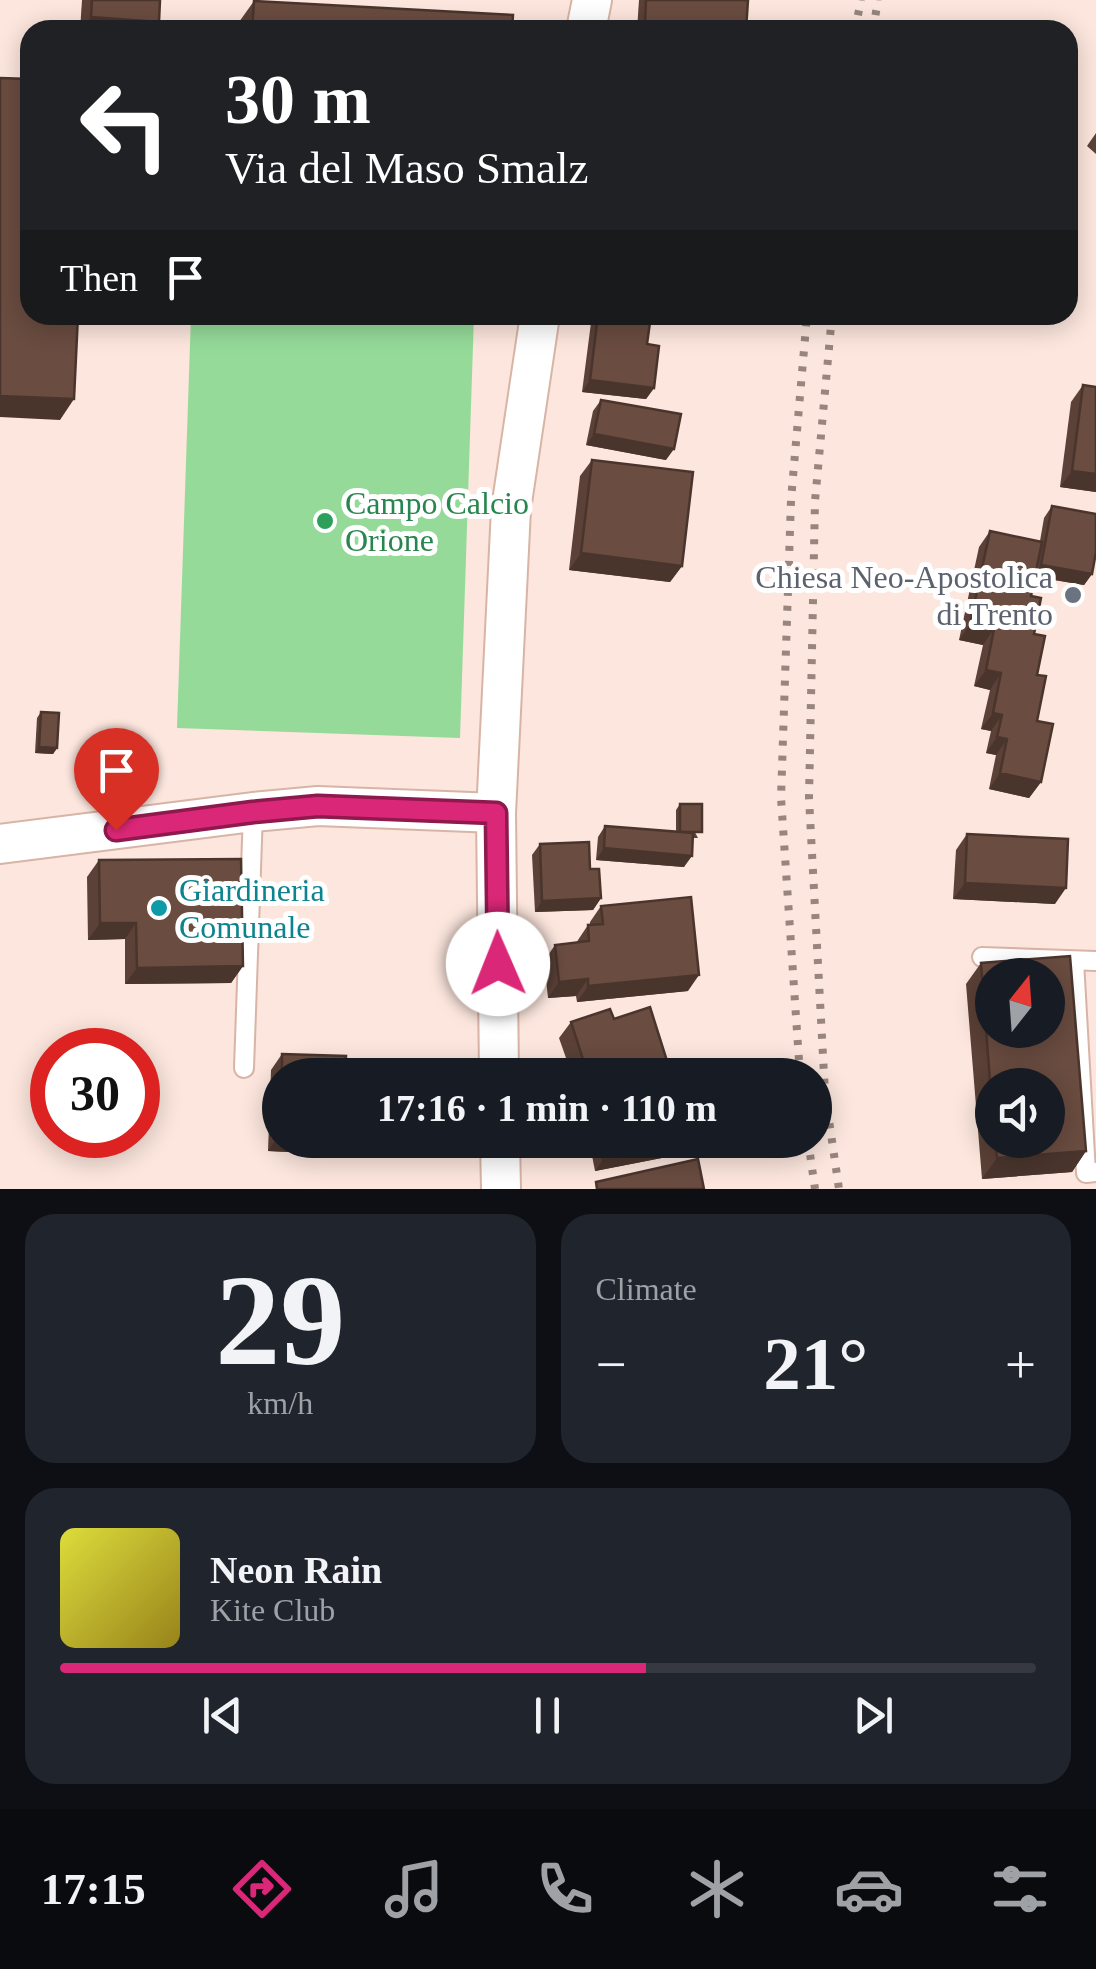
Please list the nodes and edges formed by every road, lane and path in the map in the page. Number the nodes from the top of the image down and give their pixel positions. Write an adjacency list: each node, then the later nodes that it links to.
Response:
1 (539, 325): 3 (street)
2 (253, 812): 3 (street); 4 (street); 9 (lane)
3 (496, 813): 8 (street)
4 (0, 844)
5 (982, 957): 6 (lane)
6 (1074, 961): 7 (lane); 11 (lane)
7 (1096, 961)
8 (499, 1058)
9 (244, 1068)
10 (500, 1158): 12 (street)
11 (1096, 1172)
12 (501, 1189)

